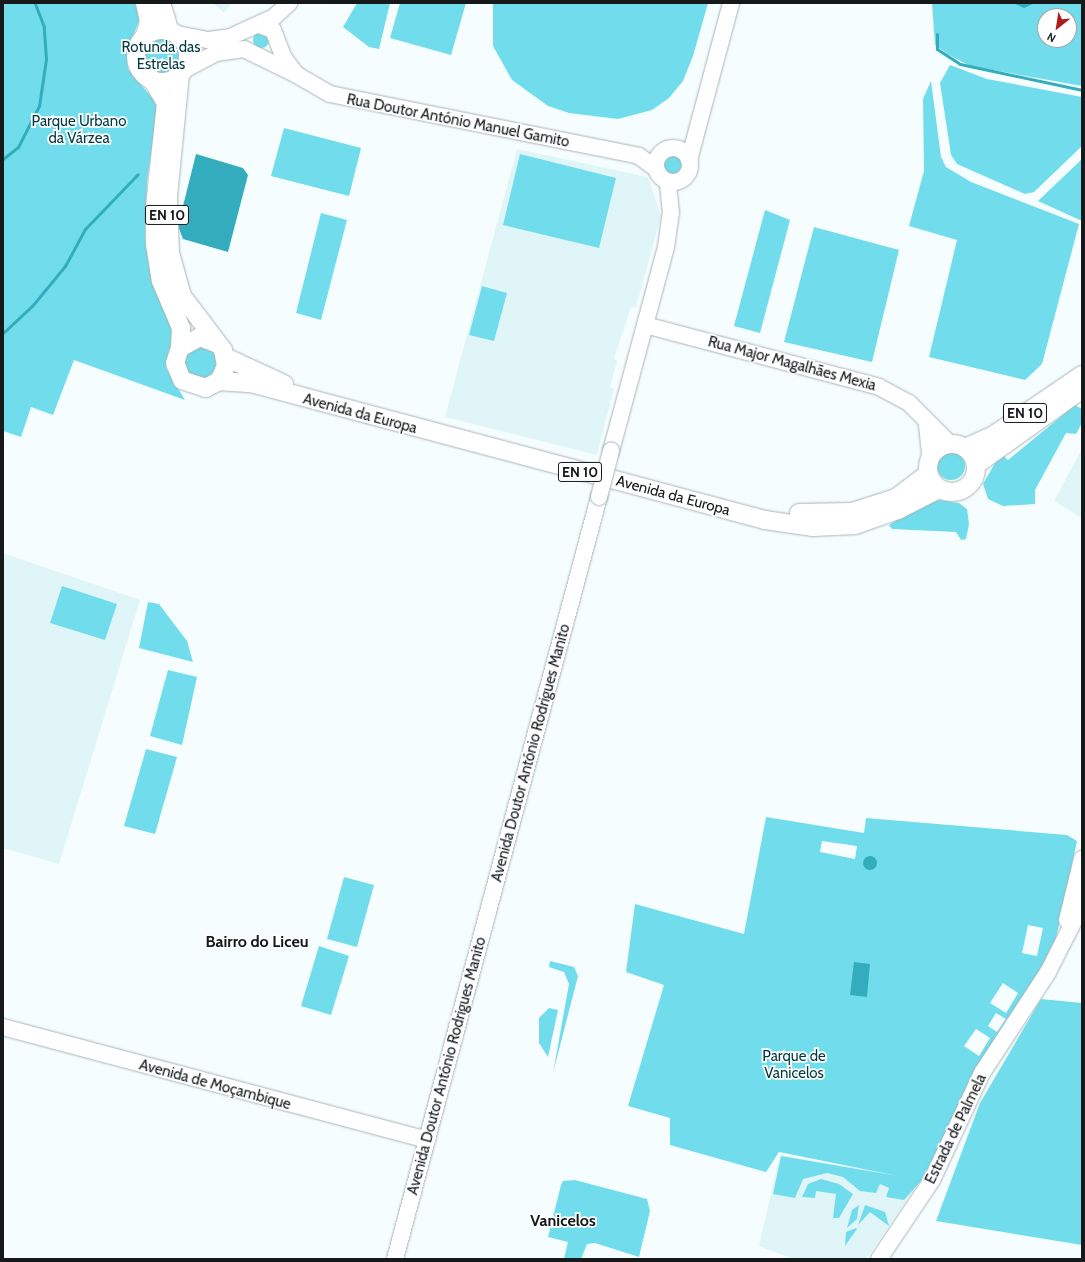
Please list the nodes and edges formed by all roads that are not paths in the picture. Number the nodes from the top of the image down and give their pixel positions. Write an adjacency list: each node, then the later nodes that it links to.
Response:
1 (145, 3): 7 (main road)
2 (161, 3): 6 (main road)
3 (731, 3): 13 (street)
4 (286, 8): 5 (street); 8 (street)
5 (257, 26): 6 (street); 8 (street); 9 (street)
6 (173, 32): 7 (main road); 11 (main road)
7 (145, 36): 12 (main road)
8 (276, 36): 9 (street); 10 (street)
9 (256, 53): 10 (street, Rua Doutor António Manuel Gamito); 11 (street)
10 (292, 69): 15 (street, Rua Doutor António Manuel Gamito)
11 (182, 72): 12 (main road); 21 (main road, Avenida da Europa / EN 10)
12 (152, 79): 20 (main road, EN 10)
13 (700, 120): 14 (street); 16 (street)
14 (666, 150): 15 (street, Rua Doutor António Manuel Gamito); 16 (street); 17 (street)
15 (638, 156): 17 (street, Rua Doutor António Manuel Gamito)
16 (689, 160): 18 (street)
17 (656, 169): 18 (street)
18 (675, 180): 19 (street, Avenida Doutor António Rodrigues Manito)
19 (645, 325): 25 (street, Rua Major Magalhães Mexia); 35 (street, Avenida Doutor António Rodrigues Manito, bridge)
20 (180, 348): 21 (main road); 23 (main road)
21 (222, 350): 23 (main road); 29 (main road, Avenida da Europa / EN 10)
22 (1082, 375): 26 (main road, EN 10)
23 (219, 381): 30 (main road, Avenida da Europa / EN 10)
24 (1082, 389): 28 (main road, EN 10)
25 (927, 425): 26 (street, Rua Major Magalhães Mexia); 27 (street)
26 (957, 446): 27 (main road); 28 (main road)
27 (930, 456): 29 (main road)
28 (976, 465): 30 (main road)
29 (928, 474): 30 (main road)
30 (939, 489)
31 (1082, 859): 33 (street, Estrada de Palmela)
32 (1082, 905): 33 (street, Estrada de Palmela)
33 (1056, 958): 37 (street, Estrada de Palmela)
34 (3, 1027): 35 (street, Avenida de Moçambique)
35 (427, 1140): 36 (street, Avenida Doutor António Rodrigues Manito)
36 (395, 1259)
37 (880, 1259)

